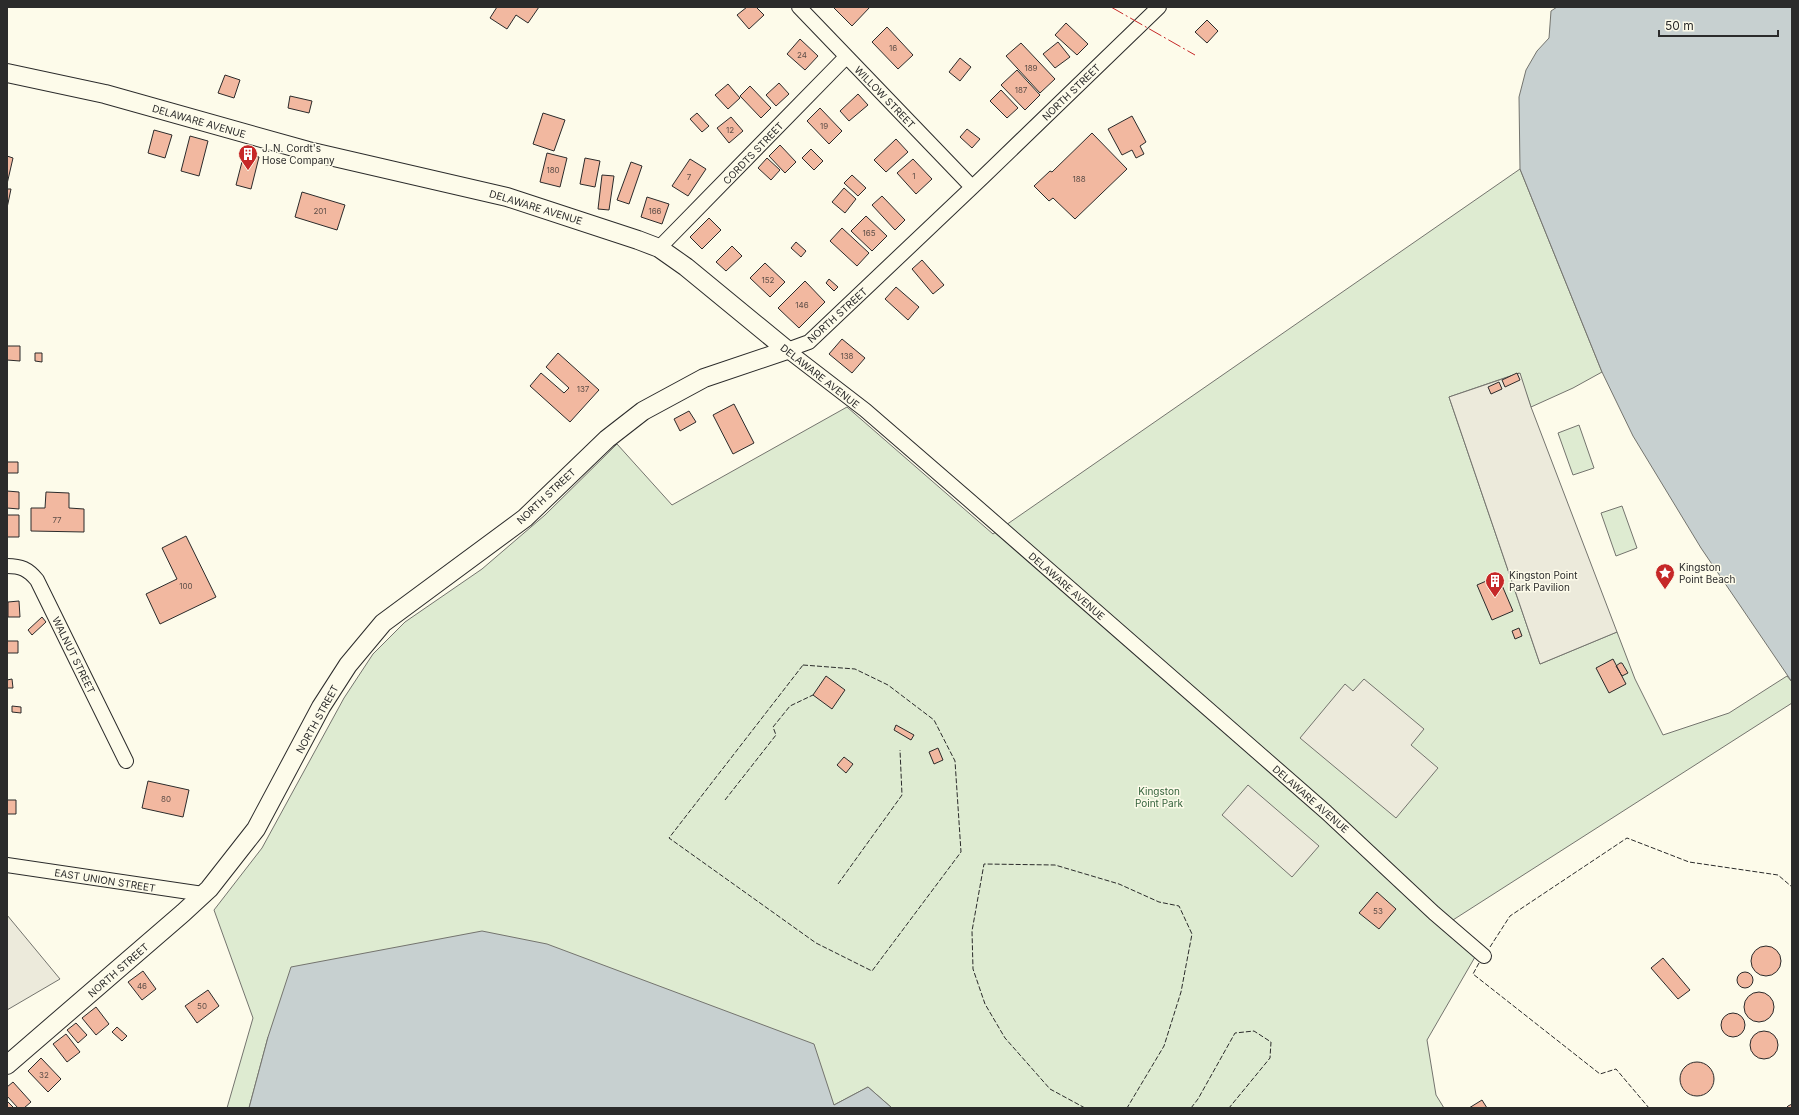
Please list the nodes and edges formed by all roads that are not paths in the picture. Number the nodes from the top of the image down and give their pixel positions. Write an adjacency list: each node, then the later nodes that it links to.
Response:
1 (800, 7): 3 (street, WILLOW STREET)
2 (1159, 7): 5 (street, NORTH STREET)
3 (846, 57): 5 (street, WILLOW STREET); 6 (street, CORDTS STREET)
4 (7, 73): 6 (street, DELAWARE AVENUE)
5 (972, 187): 7 (street, NORTH STREET)
6 (659, 248): 7 (street, DELAWARE AVENUE)
7 (787, 350): 11 (street, NORTH STREET); 12 (street, DELAWARE AVENUE)
8 (7, 566): 9 (street, WALNUT STREET)
9 (126, 761)
10 (7, 865): 11 (street, EAST UNION STREET)
11 (202, 894): 13 (street, NORTH STREET)
12 (1484, 956)
13 (7, 1065)

